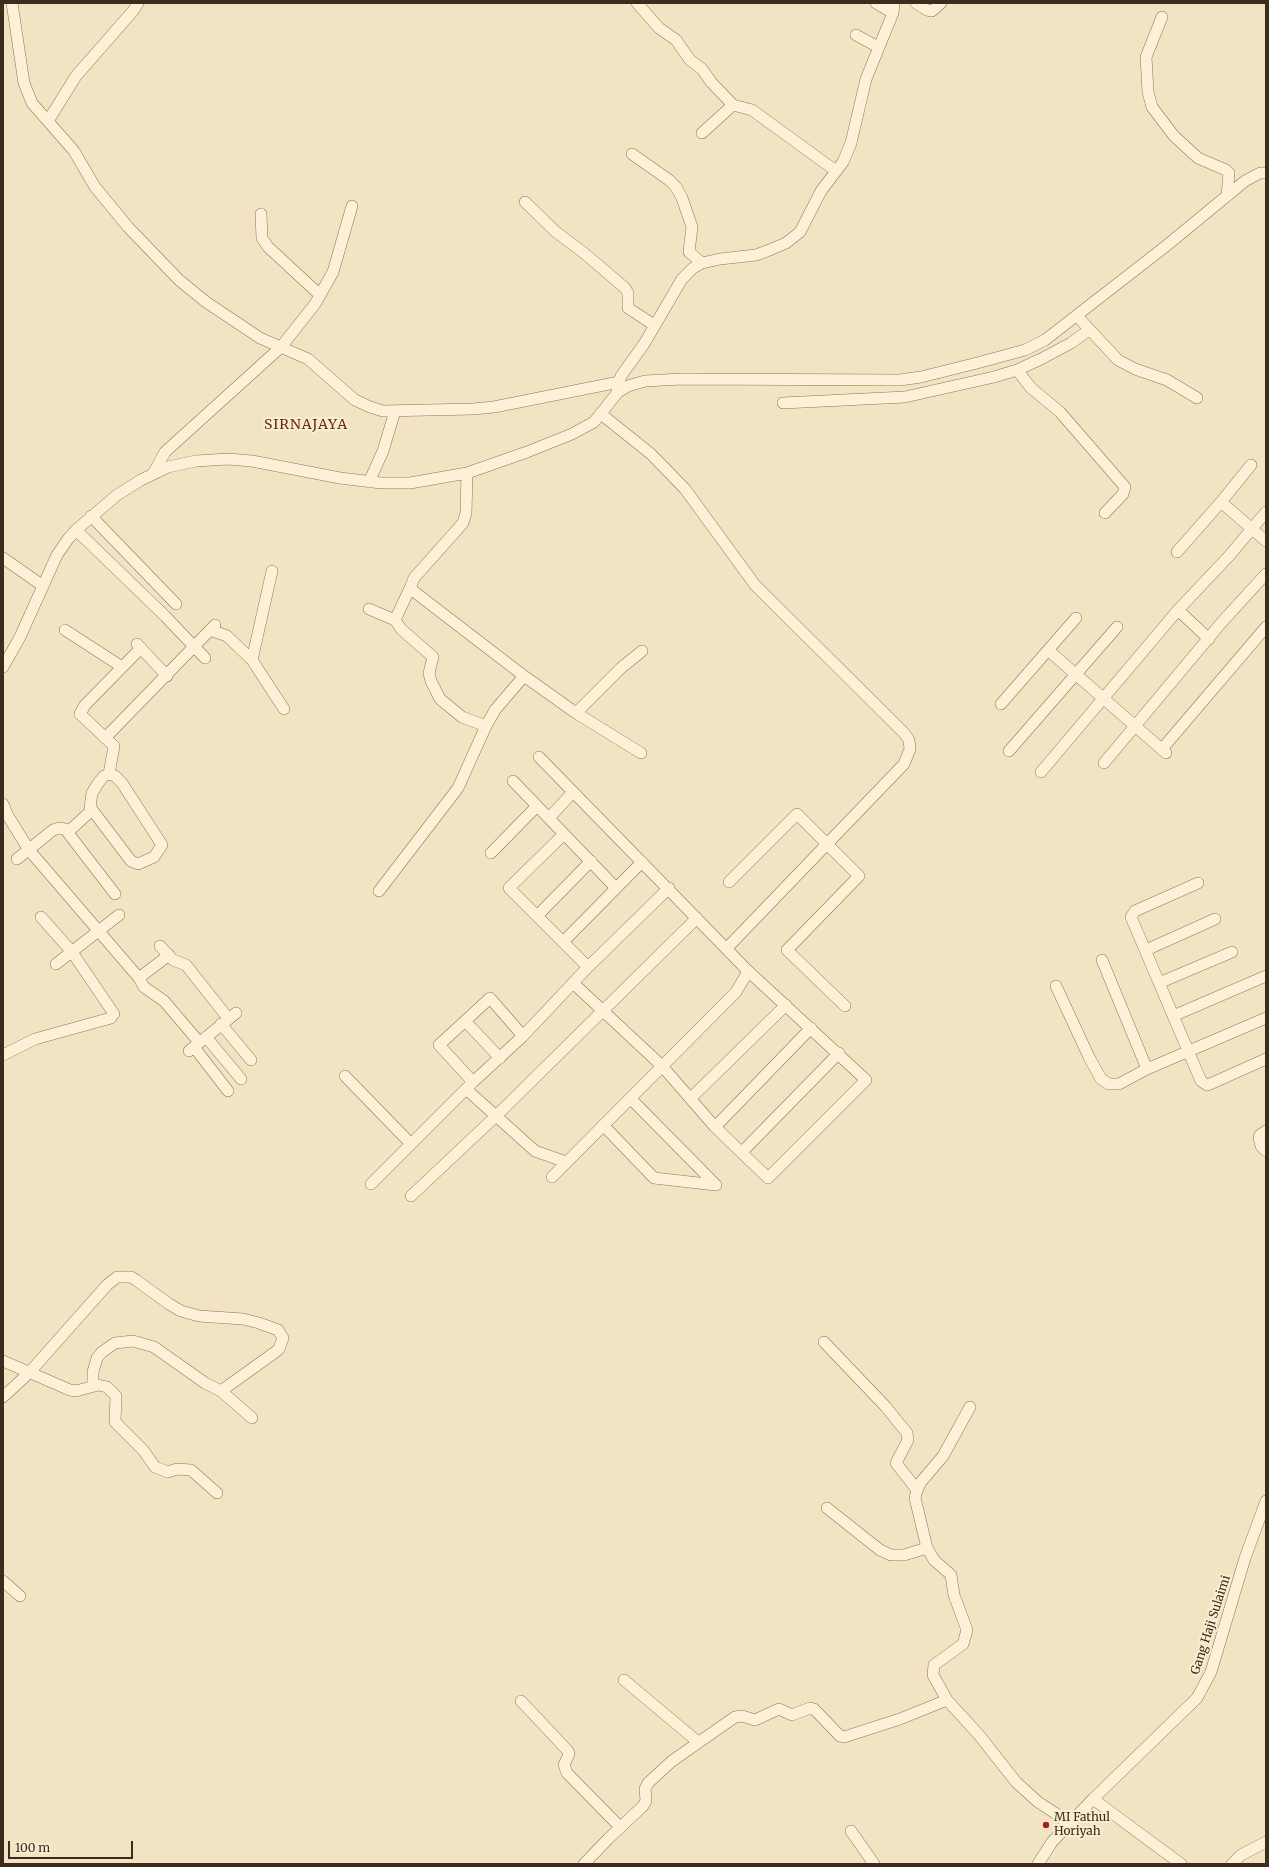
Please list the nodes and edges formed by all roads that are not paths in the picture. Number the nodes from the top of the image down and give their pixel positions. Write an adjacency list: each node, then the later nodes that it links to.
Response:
1 (12, 3): 12 (street)
2 (138, 3): 12 (street)
3 (637, 3): 11 (street)
4 (876, 3): 7 (street)
5 (916, 3): 6 (street)
6 (941, 3)
7 (894, 8): 10 (street)
8 (1162, 17): 17 (street)
9 (856, 35): 10 (street)
10 (878, 47): 15 (street)
11 (732, 105): 13 (street); 15 (street)
12 (48, 121): 26 (street)
13 (702, 133)
14 (632, 154): 21 (street)
15 (836, 171): 21 (street)
16 (1266, 172): 17 (street)
17 (1227, 196): 23 (street)
18 (525, 202): 24 (street)
19 (352, 206): 22 (street)
20 (261, 214): 22 (street)
21 (702, 263): 24 (street)
22 (320, 295): 26 (street)
23 (1083, 323): 25 (street); 25 (street); 32 (street)
24 (654, 325): 29 (street)
25 (1066, 337): 27 (street); 28 (street)
26 (281, 347): 34 (street); 38 (street)
27 (1017, 370): 28 (street); 42 (street)
28 (979, 372): 30 (street); 30 (street)
29 (619, 382): 31 (street); 34 (street)
30 (856, 390): 31 (street); 33 (street)
31 (615, 395): 35 (street)
32 (1197, 398)
33 (783, 403)
34 (395, 411): 39 (street)
35 (601, 414): 37 (street); 93 (street)
36 (1251, 465): 40 (street)
37 (467, 473): 39 (street); 52 (street)
38 (153, 474): 39 (street); 43 (street)
39 (368, 482)
40 (1221, 502): 44 (street); 47 (street)
41 (1266, 512): 44 (street)
42 (1105, 513)
43 (91, 516): 45 (street); 55 (street)
44 (1252, 529): 46 (street); 54 (street)
45 (76, 530): 51 (street); 55 (street)
46 (1266, 541)
47 (1177, 552)
48 (3, 558): 51 (street)
49 (272, 571): 66 (street)
50 (1266, 574): 61 (street)
51 (43, 586): 67 (street)
52 (410, 586): 57 (street); 71 (street)
53 (369, 609): 57 (street)
54 (1178, 610): 61 (street); 72 (street)
55 (165, 616): 62 (street)
56 (1076, 618): 63 (street)
57 (395, 620): 76 (street)
58 (1117, 627): 69 (street)
59 (1266, 627): 77 (street)
60 (65, 630): 68 (street)
61 (1209, 639): 77 (street)
62 (194, 647): 65 (street); 66 (street); 70 (street)
63 (1048, 650): 69 (street); 73 (street)
64 (642, 651): 75 (street)
65 (205, 658)
66 (252, 660): 74 (street)
67 (3, 667)
68 (122, 667): 70 (street); 78 (street)
69 (1076, 674): 72 (street); 79 (street)
70 (167, 676): 78 (street)
71 (524, 676): 75 (street); 76 (street)
72 (1104, 698): 77 (street); 83 (street)
73 (1000, 704)
74 (284, 709)
75 (576, 713): 80 (street)
76 (486, 726): 103 (street)
77 (1136, 726): 82 (street)
78 (105, 738): 84 (street)
79 (1009, 751)
80 (641, 753)
81 (539, 757): 86 (street)
82 (1104, 763)
83 (1041, 772)
84 (109, 774): 89 (street); 89 (street)
85 (513, 781): 88 (street)
86 (574, 792): 90 (street); 98 (street)
87 (3, 804): 94 (street)
88 (537, 806): 90 (street); 95 (street)
89 (92, 810): 91 (street)
90 (549, 818): 92 (street)
91 (68, 832): 94 (street); 104 (street)
92 (564, 834): 97 (street); 106 (street)
93 (827, 845): 99 (street); 113 (street); 128 (street)
94 (30, 850): 96 (street); 110 (street)
95 (491, 853)
96 (17, 859)
97 (591, 861): 101 (street); 106 (street)
98 (642, 862): 101 (street); 102 (street)
99 (730, 882)
100 (1198, 883): 114 (street)
101 (616, 888): 111 (street)
102 (669, 888): 108 (street); 120 (street)
103 (379, 891)
104 (115, 894)
105 (119, 915): 110 (street)
106 (538, 915): 111 (street)
107 (41, 917): 115 (street)
108 (697, 918): 113 (street); 129 (street)
109 (1215, 919): 114 (street)
110 (98, 932): 115 (street); 123 (street)
111 (564, 940): 120 (street)
112 (160, 946): 117 (street)
113 (726, 948): 121 (street)
114 (1146, 950): 125 (street)
115 (72, 952): 119 (street); 139 (street)
116 (1232, 952): 125 (street)
117 (169, 955): 123 (street); 131 (street)
118 (1102, 960): 144 (street)
119 (56, 964)
120 (588, 966): 124 (street)
121 (747, 970): 127 (street); 143 (street)
122 (1266, 976): 130 (street)
123 (139, 978): 136 (street)
124 (572, 983): 129 (street); 135 (street)
125 (1159, 983): 130 (street)
126 (1056, 986): 144 (street)
127 (786, 1005): 134 (street); 150 (street)
128 (845, 1006)
129 (602, 1009): 143 (street); 151 (street)
130 (1173, 1016): 137 (street)
131 (229, 1018): 136 (street); 142 (street)
132 (1266, 1018): 137 (street)
133 (465, 1021): 135 (street); 140 (street); 147 (street)
134 (811, 1028): 138 (street); 153 (street)
135 (523, 1036): 140 (street)
136 (197, 1044): 146 (street); 148 (street)
137 (1189, 1052): 141 (street); 144 (street)
138 (839, 1053): 157 (street); 157 (street)
139 (3, 1055)
140 (500, 1058): 147 (street)
141 (1266, 1059)
142 (251, 1060)
143 (662, 1066): 149 (street); 150 (street)
144 (1148, 1069)
145 (345, 1076): 155 (street)
146 (240, 1079)
147 (469, 1085): 151 (street); 155 (street)
148 (228, 1091)
149 (630, 1098): 152 (street); 152 (street)
150 (691, 1098): 153 (street)
151 (496, 1116): 158 (street); 161 (street)
152 (603, 1125): 158 (street)
153 (715, 1127): 157 (street)
154 (1266, 1131): 156 (street)
155 (411, 1144): 160 (street)
156 (1266, 1151)
157 (742, 1152)
158 (566, 1162): 159 (street)
159 (552, 1177)
160 (371, 1184)
161 (411, 1196)
162 (824, 1342): 170 (street)
163 (3, 1361): 164 (street)
164 (29, 1373): 165 (street); 166 (street); 167 (street)
165 (93, 1386): 166 (street); 171 (street)
166 (221, 1391): 169 (street)
167 (3, 1397)
168 (970, 1407): 170 (street)
169 (252, 1418)
170 (916, 1490): 174 (street)
171 (217, 1493)
172 (1266, 1501): 181 (street, Gang Haji Sulaimi)
173 (827, 1508): 174 (street)
174 (927, 1548): 178 (street)
175 (3, 1581): 176 (street)
176 (20, 1596)
177 (624, 1680): 180 (street)
178 (946, 1700): 180 (street); 182 (street)
179 (521, 1701): 183 (street)
180 (698, 1742): 183 (street)
181 (1093, 1799): 182 (street, Gang Haji Sulaimi); 189 (street)
182 (1069, 1825): 188 (street, Gang Haji Sulaimi)
183 (620, 1827): 186 (street)
184 (851, 1831): 187 (street)
185 (1266, 1842): 190 (street)
186 (584, 1864)
187 (874, 1864)
188 (1038, 1864)
189 (1181, 1864)
190 (1232, 1864)

